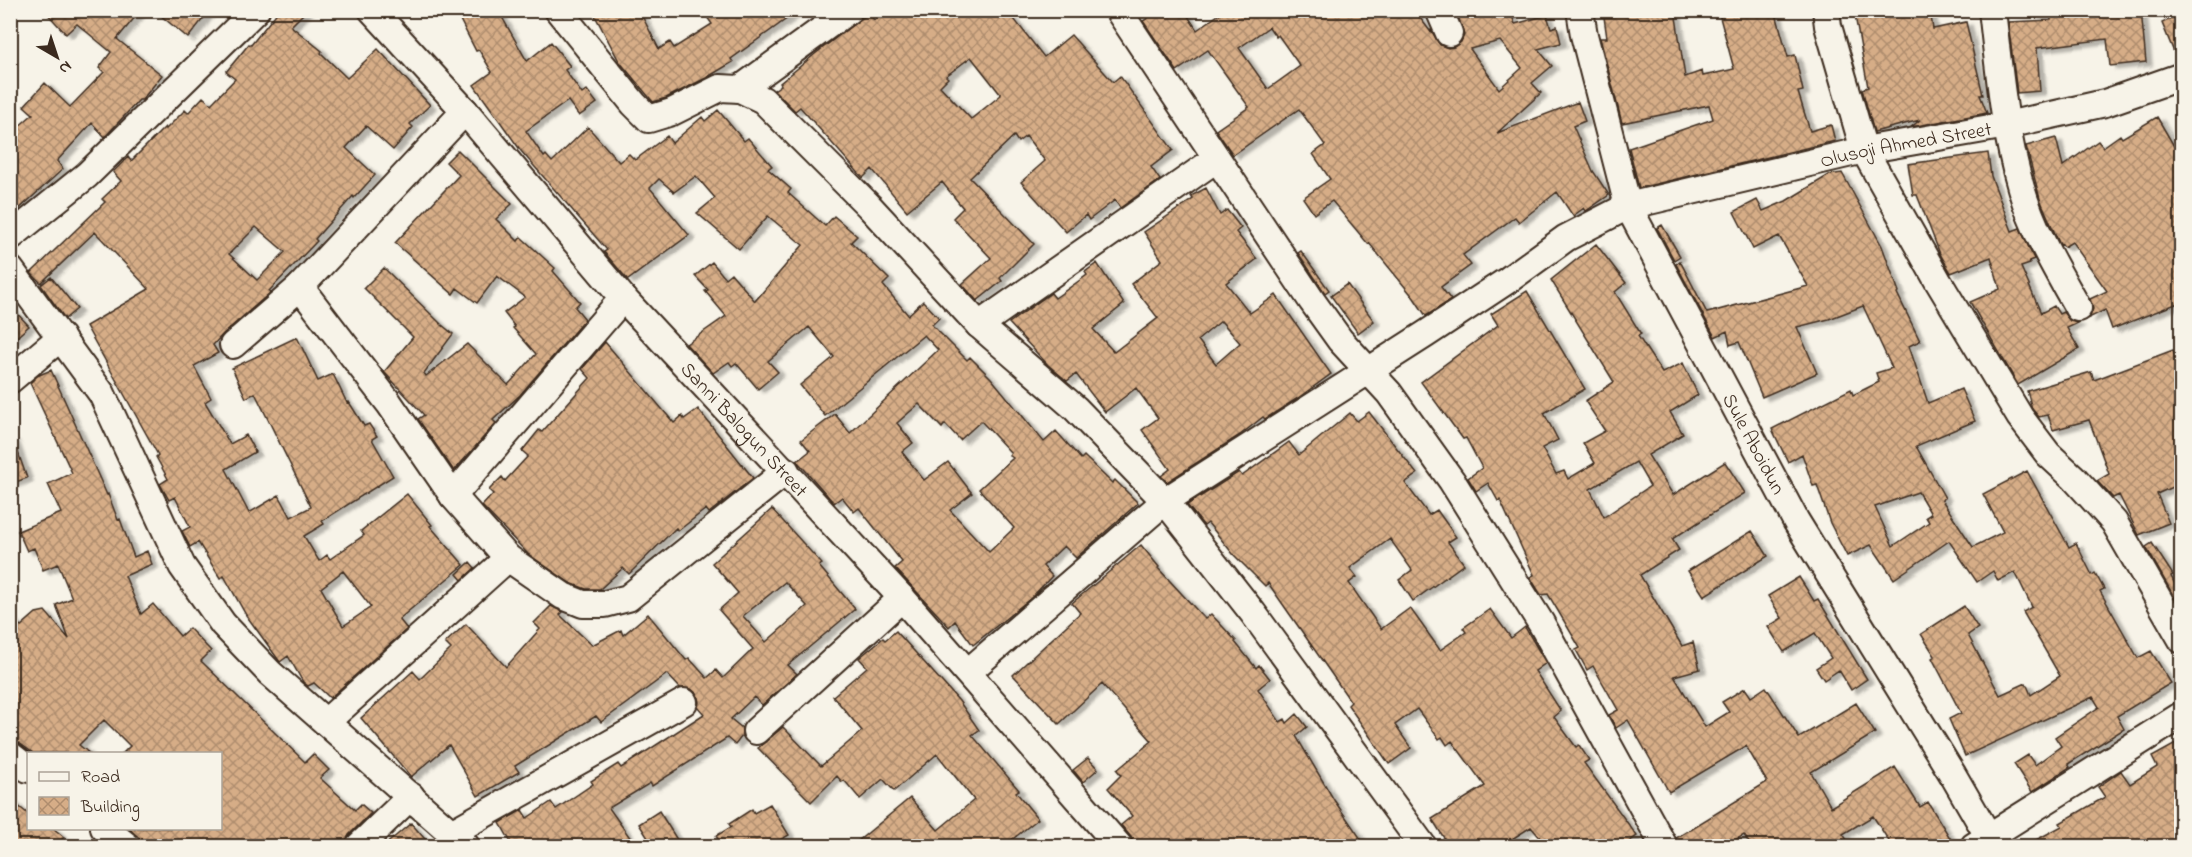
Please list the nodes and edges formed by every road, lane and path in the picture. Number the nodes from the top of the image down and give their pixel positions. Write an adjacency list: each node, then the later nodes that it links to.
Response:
1 (256, 10): 16 (street)
2 (372, 10): 11 (street, Sanni Balogun Street)
3 (558, 10): 10 (street)
4 (849, 10): 10 (street)
5 (1118, 10): 14 (street)
6 (1580, 10): 15 (street, Sule Aboidun)
7 (1826, 10): 13 (street)
8 (1992, 10): 12 (street)
9 (2179, 82): 12 (street, Olusoji Ahmed Street)
10 (740, 89): 21 (street)
11 (465, 111): 18 (street); 19 (street, Sanni Balogun Street)
12 (2007, 125): 13 (street, Olusoji Ahmed Street); 20 (street)
13 (1864, 150): 15 (street, Olusoji Ahmed Street); 31 (street)
14 (1216, 159): 21 (street); 24 (street)
15 (1628, 206): 24 (street, Olusoji Ahmed Street); 42 (street, Sule Aboidun)
16 (10, 237)
17 (10, 269): 22 (street)
18 (300, 287): 23 (street); 27 (street)
19 (623, 298): 26 (street, Sanni Balogun Street); 27 (street)
20 (2078, 308)
21 (979, 325): 28 (street)
22 (61, 337): 25 (street); 35 (street)
23 (233, 345)
24 (1368, 372): 28 (street, Olusoji Ahmed Street); 47 (street)
25 (10, 380)
26 (786, 471): 29 (street); 30 (street, Sanni Balogun Street)
27 (453, 496): 29 (street)
28 (1165, 501): 32 (street, Olusoji Ahmed Street); 46 (street)
29 (508, 558): 35 (street)
30 (902, 598): 32 (street, Sanni Balogun Street); 36 (street)
31 (2181, 640)
32 (968, 672): 45 (street, Sanni Balogun Street)
33 (684, 702): 41 (street)
34 (2181, 715): 42 (street)
35 (326, 722): 39 (street)
36 (756, 731)
37 (10, 755): 38 (street)
38 (27, 768)
39 (411, 796): 41 (street); 44 (street)
40 (107, 830): 43 (street)
41 (459, 840)
42 (1986, 843)
43 (127, 846)
44 (359, 846)
45 (1119, 846)
46 (1424, 846)
47 (1664, 846)

